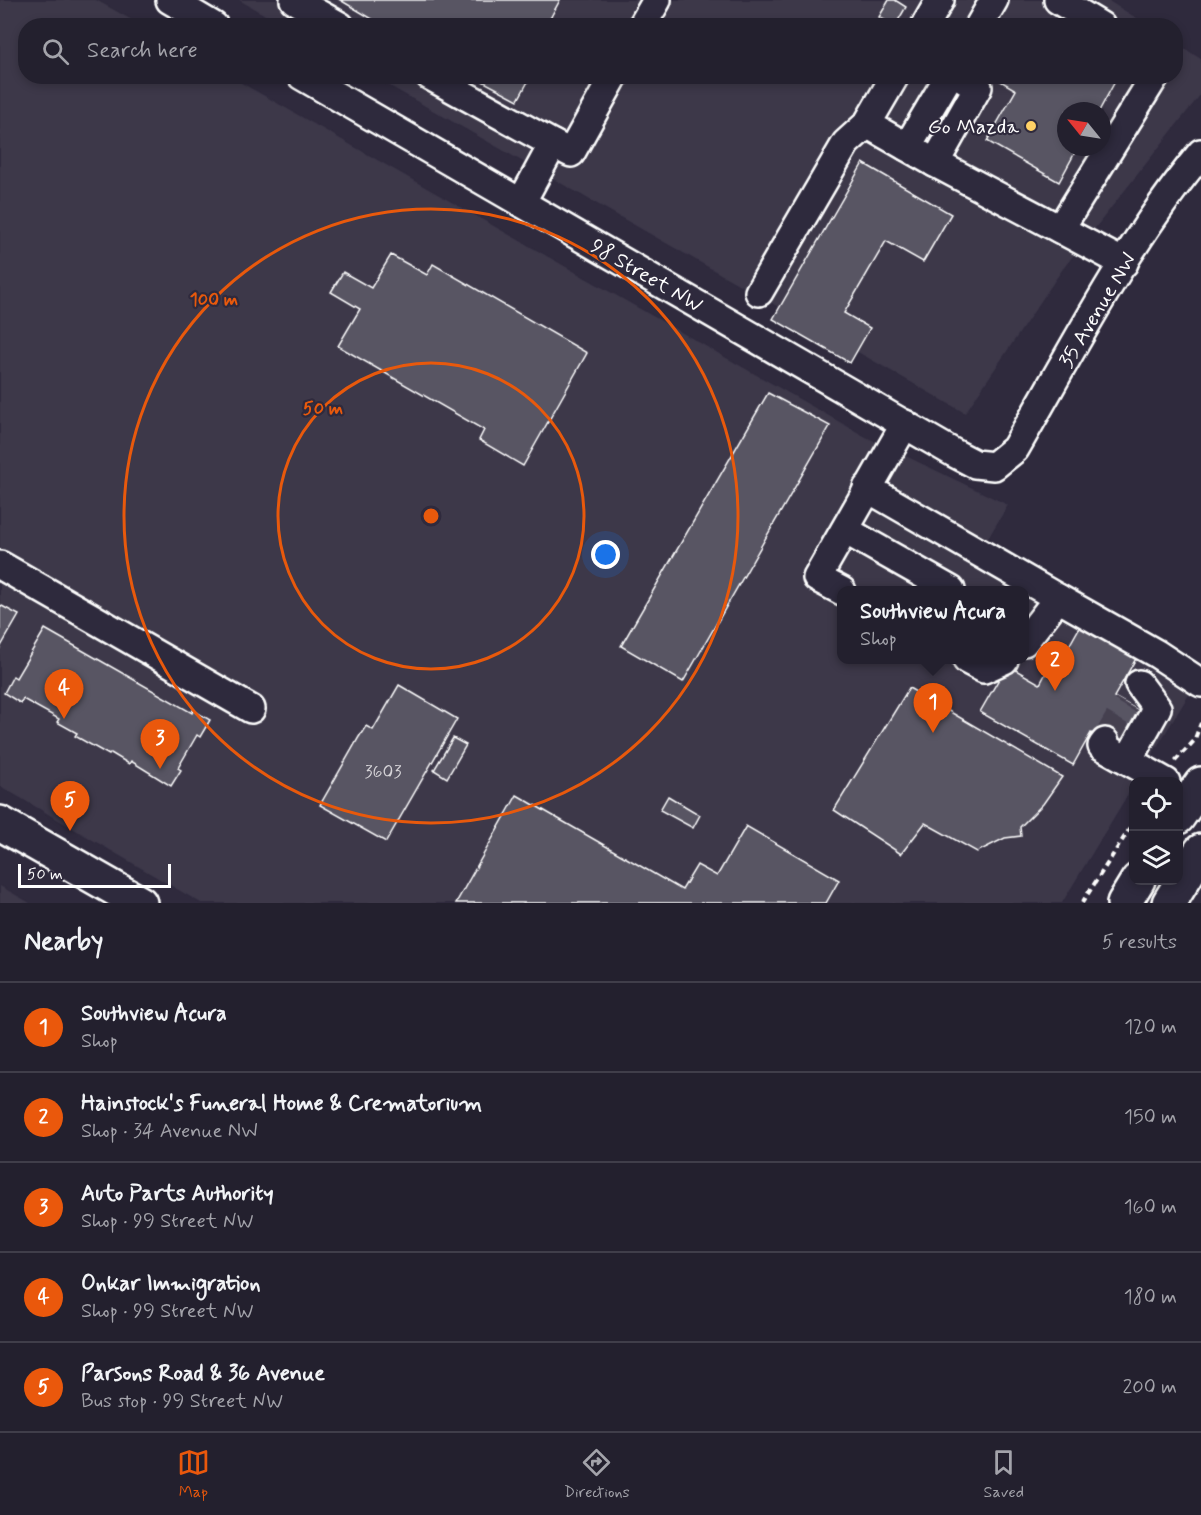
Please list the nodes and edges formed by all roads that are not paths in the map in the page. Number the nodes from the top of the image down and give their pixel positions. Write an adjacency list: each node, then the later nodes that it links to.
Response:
1 (294, 0): 8 (street)
2 (657, 0): 9 (street)
3 (940, 0): 10 (street)
4 (994, 0): 11 (street)
5 (1059, 0): 12 (street)
6 (185, 4): 7 (street)
7 (203, 18)
8 (325, 18)
9 (647, 18)
10 (930, 18)
11 (984, 18)
12 (1088, 18)
13 (316, 84): 25 (street, 98 Street NW)
14 (444, 84): 21 (street)
15 (610, 84): 21 (street)
16 (890, 84): 20 (street)
17 (944, 84): 22 (street)
18 (973, 84): 24 (street)
19 (1150, 84): 26 (street)
20 (867, 124): 22 (street); 28 (street)
21 (553, 144): 25 (street)
22 (907, 147): 24 (street)
23 (1201, 153): 27 (street, 35 Avenue NW)
24 (935, 163): 26 (street)
25 (521, 203): 29 (street, 98 Street NW)
26 (1060, 229): 27 (street)
27 (1124, 263): 30 (street, 35 Avenue NW)
28 (759, 292)
29 (905, 424): 30 (street, 98 Street NW); 31 (street)
30 (994, 466)
31 (867, 488): 32 (street); 36 (street)
32 (845, 530): 34 (street); 35 (street)
33 (0, 566): 42 (street)
34 (942, 586)
35 (837, 588)
36 (1058, 598): 37 (street); 38 (street)
37 (1029, 632)
38 (1156, 654): 41 (street); 44 (street)
39 (975, 664): 40 (street)
40 (995, 664)
41 (1201, 683)
42 (252, 709)
43 (1105, 742): 44 (street)
44 (1128, 760): 45 (street)
45 (1159, 777)
46 (0, 823): 49 (main road)
47 (1201, 851): 51 (main road)
48 (1135, 885): 50 (main road)
49 (140, 903)
50 (1124, 903)
51 (1169, 903)

